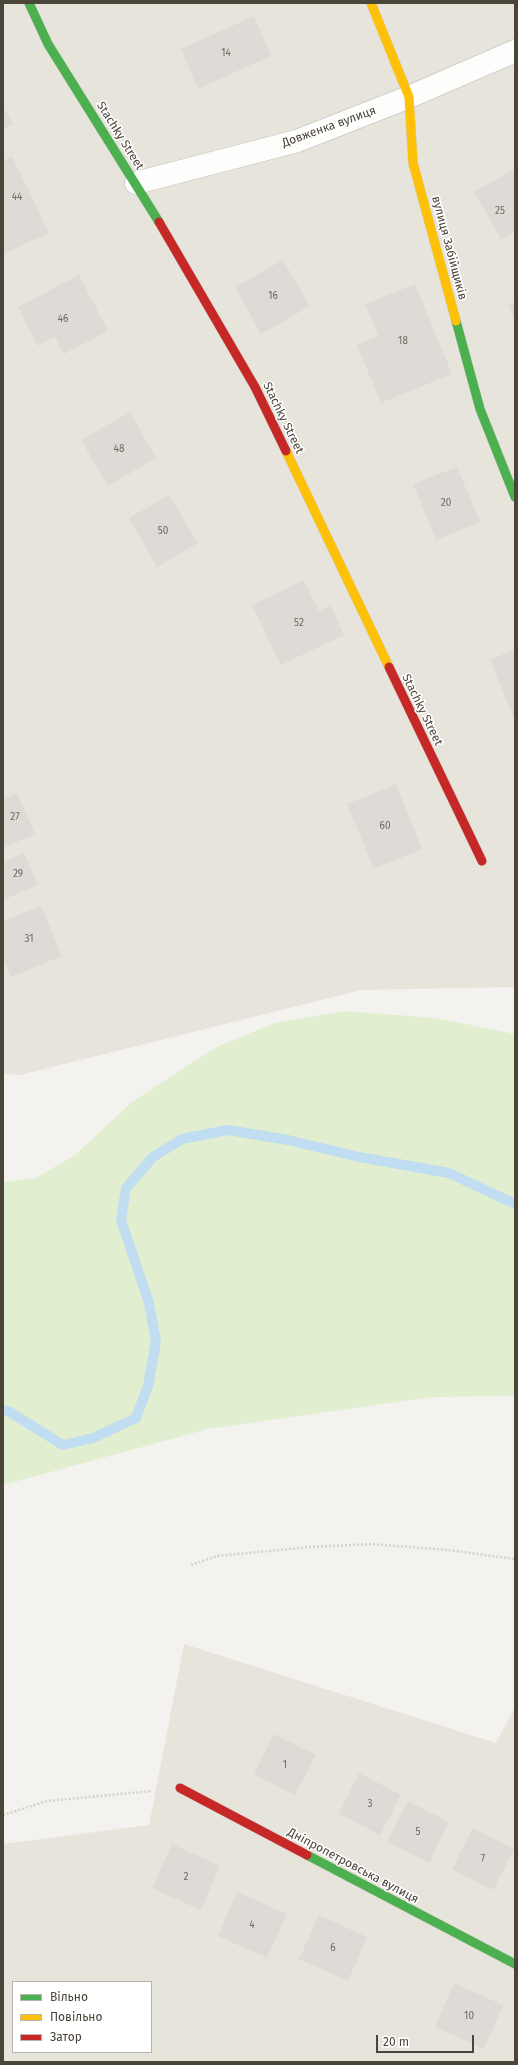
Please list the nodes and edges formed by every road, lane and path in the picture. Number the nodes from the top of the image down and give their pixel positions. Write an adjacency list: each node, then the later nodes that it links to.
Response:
1 (29, 3): 5 (street, Stachky Street)
2 (371, 3): 4 (street, вулиця Забійщиків)
3 (515, 51): 4 (street, Довженка вулиця)
4 (409, 97): 5 (street, Довженка вулиця); 6 (street, вулиця Забійщиків)
5 (136, 183): 7 (street, Stachky Street)
6 (515, 497)
7 (482, 861)
8 (515, 1559): 9 (path)
9 (191, 1565)
10 (180, 1788): 11 (path); 12 (street, Дніпропетровська вулиця)
11 (3, 1815)
12 (515, 1964)

